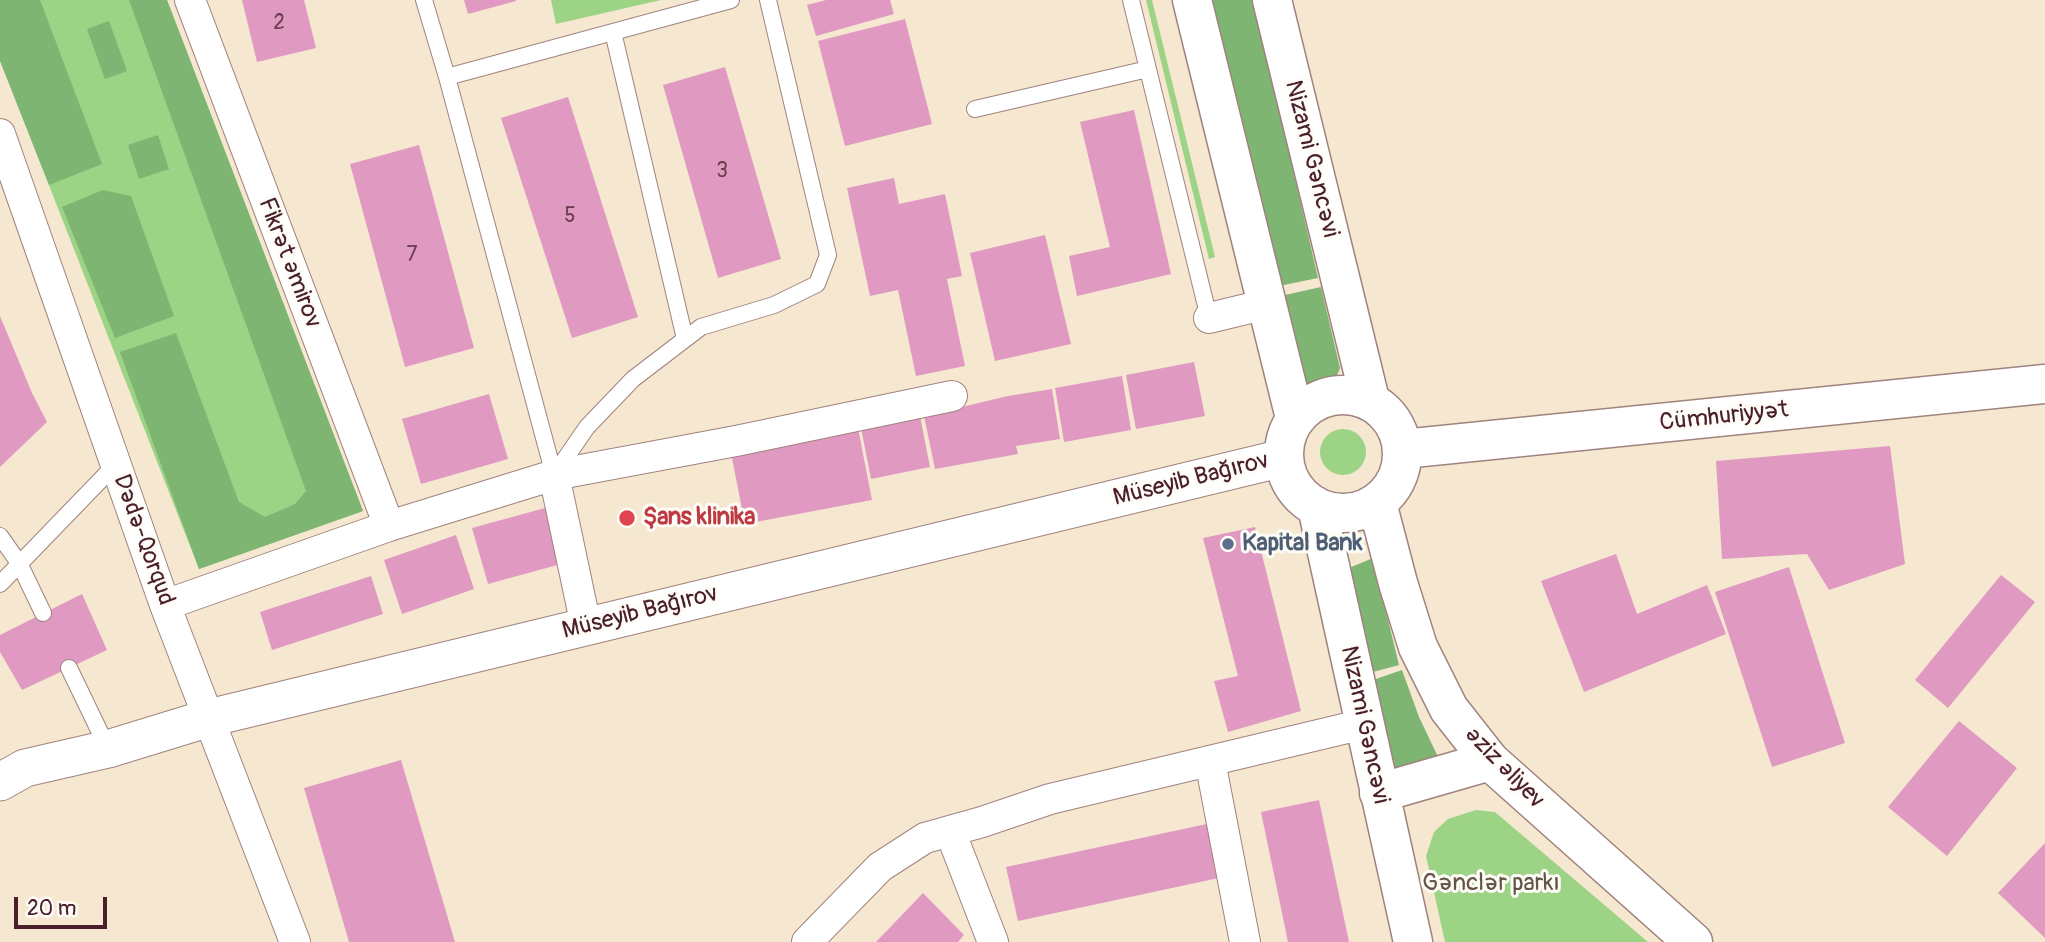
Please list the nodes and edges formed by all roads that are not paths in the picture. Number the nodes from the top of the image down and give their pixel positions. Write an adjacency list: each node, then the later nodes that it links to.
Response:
1 (190, 0): 26 (street, Fikrət Əmirov)
2 (424, 0): 10 (lane)
3 (731, 0): 8 (lane)
4 (768, 0): 15 (lane)
5 (1131, 0): 9 (lane)
6 (1192, 0): 13 (main road)
7 (1272, 0): 18 (main road, Nizami Gəncəvi)
8 (613, 32): 10 (lane); 15 (lane)
9 (1148, 69): 11 (lane); 14 (lane)
10 (447, 77): 23 (lane)
11 (975, 108)
12 (0, 134): 22 (street, Dədə-Qorqud)
13 (1267, 304): 14 (street); 19 (main road)
14 (1209, 318)
15 (685, 339): 23 (lane)
16 (2045, 384): 20 (main road, Cümhuriyyət)
17 (952, 396): 23 (street)
18 (1370, 400): 19 (main road); 20 (main road)
19 (1295, 418): 21 (main road)
20 (1403, 449): 24 (main road)
21 (1283, 458): 25 (main road); 32 (street, Müseyib Bağırov)
22 (116, 464): 28 (lane); 30 (street, Dədə-Qorqud)
23 (554, 475): 26 (street); 32 (street)
24 (1377, 503): 25 (main road); 38 (main road, Əziz Əliyev)
25 (1317, 507): 35 (main road, Nizami Gəncəvi)
26 (389, 526): 30 (street)
27 (0, 536): 28 (lane)
28 (19, 564): 29 (lane); 31 (lane)
29 (0, 584)
30 (165, 605): 34 (street, Dədə-Qorqud)
31 (43, 613)
32 (586, 626): 34 (street, Müseyib Bağırov)
33 (69, 668): 36 (lane)
34 (209, 718): 36 (street, Müseyib Bağırov); 42 (street, Dədə-Qorqud)
35 (1364, 724): 37 (street); 40 (main road, Nizami Gəncəvi)
36 (108, 749): 39 (street, Müseyib Bağırov)
37 (1210, 761): 41 (street); 45 (street)
38 (1490, 761): 40 (main road); 47 (main road, Əziz Əliyev)
39 (0, 782)
40 (1378, 793): 46 (main road, Nizami Gəncəvi)
41 (950, 831): 43 (street); 44 (street)
42 (295, 942)
43 (807, 942)
44 (993, 942)
45 (1245, 942)
46 (1413, 942)
47 (1693, 942)

